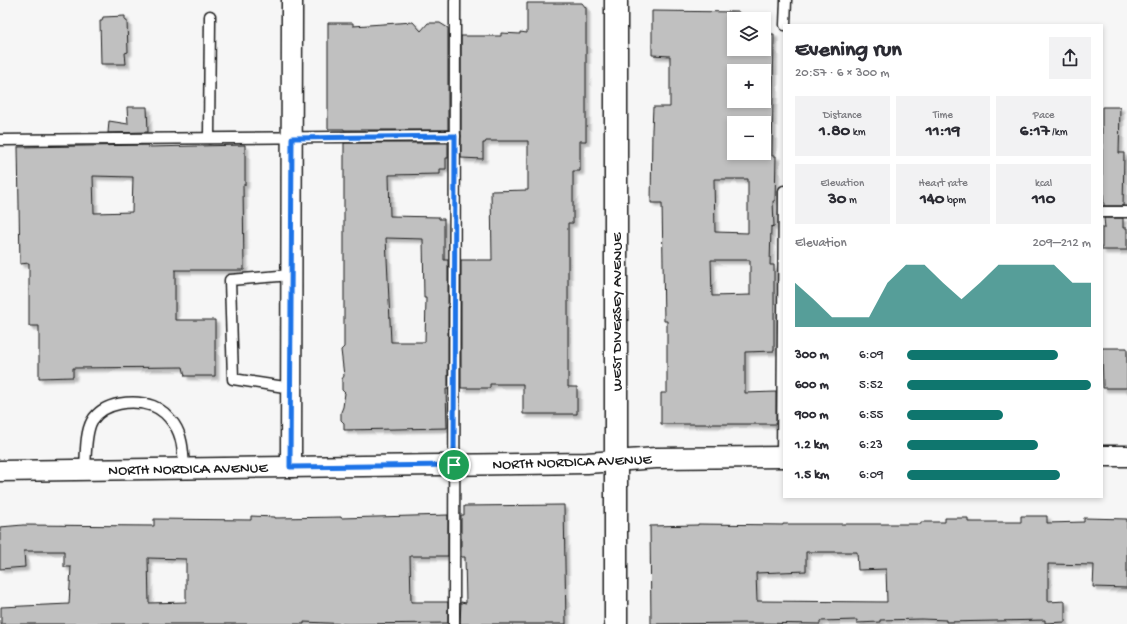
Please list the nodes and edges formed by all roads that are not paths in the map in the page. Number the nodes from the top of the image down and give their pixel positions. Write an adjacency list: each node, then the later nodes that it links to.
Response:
1 (292, 0): 9 (street)
2 (455, 0): 7 (lane)
3 (616, 0): 18 (main road, WEST DIVERSEY AVENUE)
4 (786, 0): 6 (lane)
5 (210, 16): 8 (lane)
6 (786, 24)
7 (455, 136): 9 (lane); 19 (lane)
8 (209, 138): 9 (lane); 10 (lane)
9 (292, 138): 13 (street)
10 (0, 140)
11 (1103, 212): 12 (lane)
12 (1127, 212)
13 (291, 275): 14 (street); 14 (lane)
14 (291, 388): 20 (street)
15 (1103, 456): 16 (street)
16 (1127, 456)
17 (783, 457): 18 (street, NORTH NORDICA AVENUE)
18 (616, 461): 19 (street, NORTH NORDICA AVENUE); 25 (main road, WEST DIVERSEY AVENUE)
19 (454, 465): 20 (street, NORTH NORDICA AVENUE); 24 (lane)
20 (290, 467): 21 (street, NORTH NORDICA AVENUE)
21 (184, 468): 22 (street, NORTH NORDICA AVENUE); 22 (lane)
22 (85, 470): 23 (street, NORTH NORDICA AVENUE)
23 (0, 471)
24 (454, 624)
25 (616, 624)

